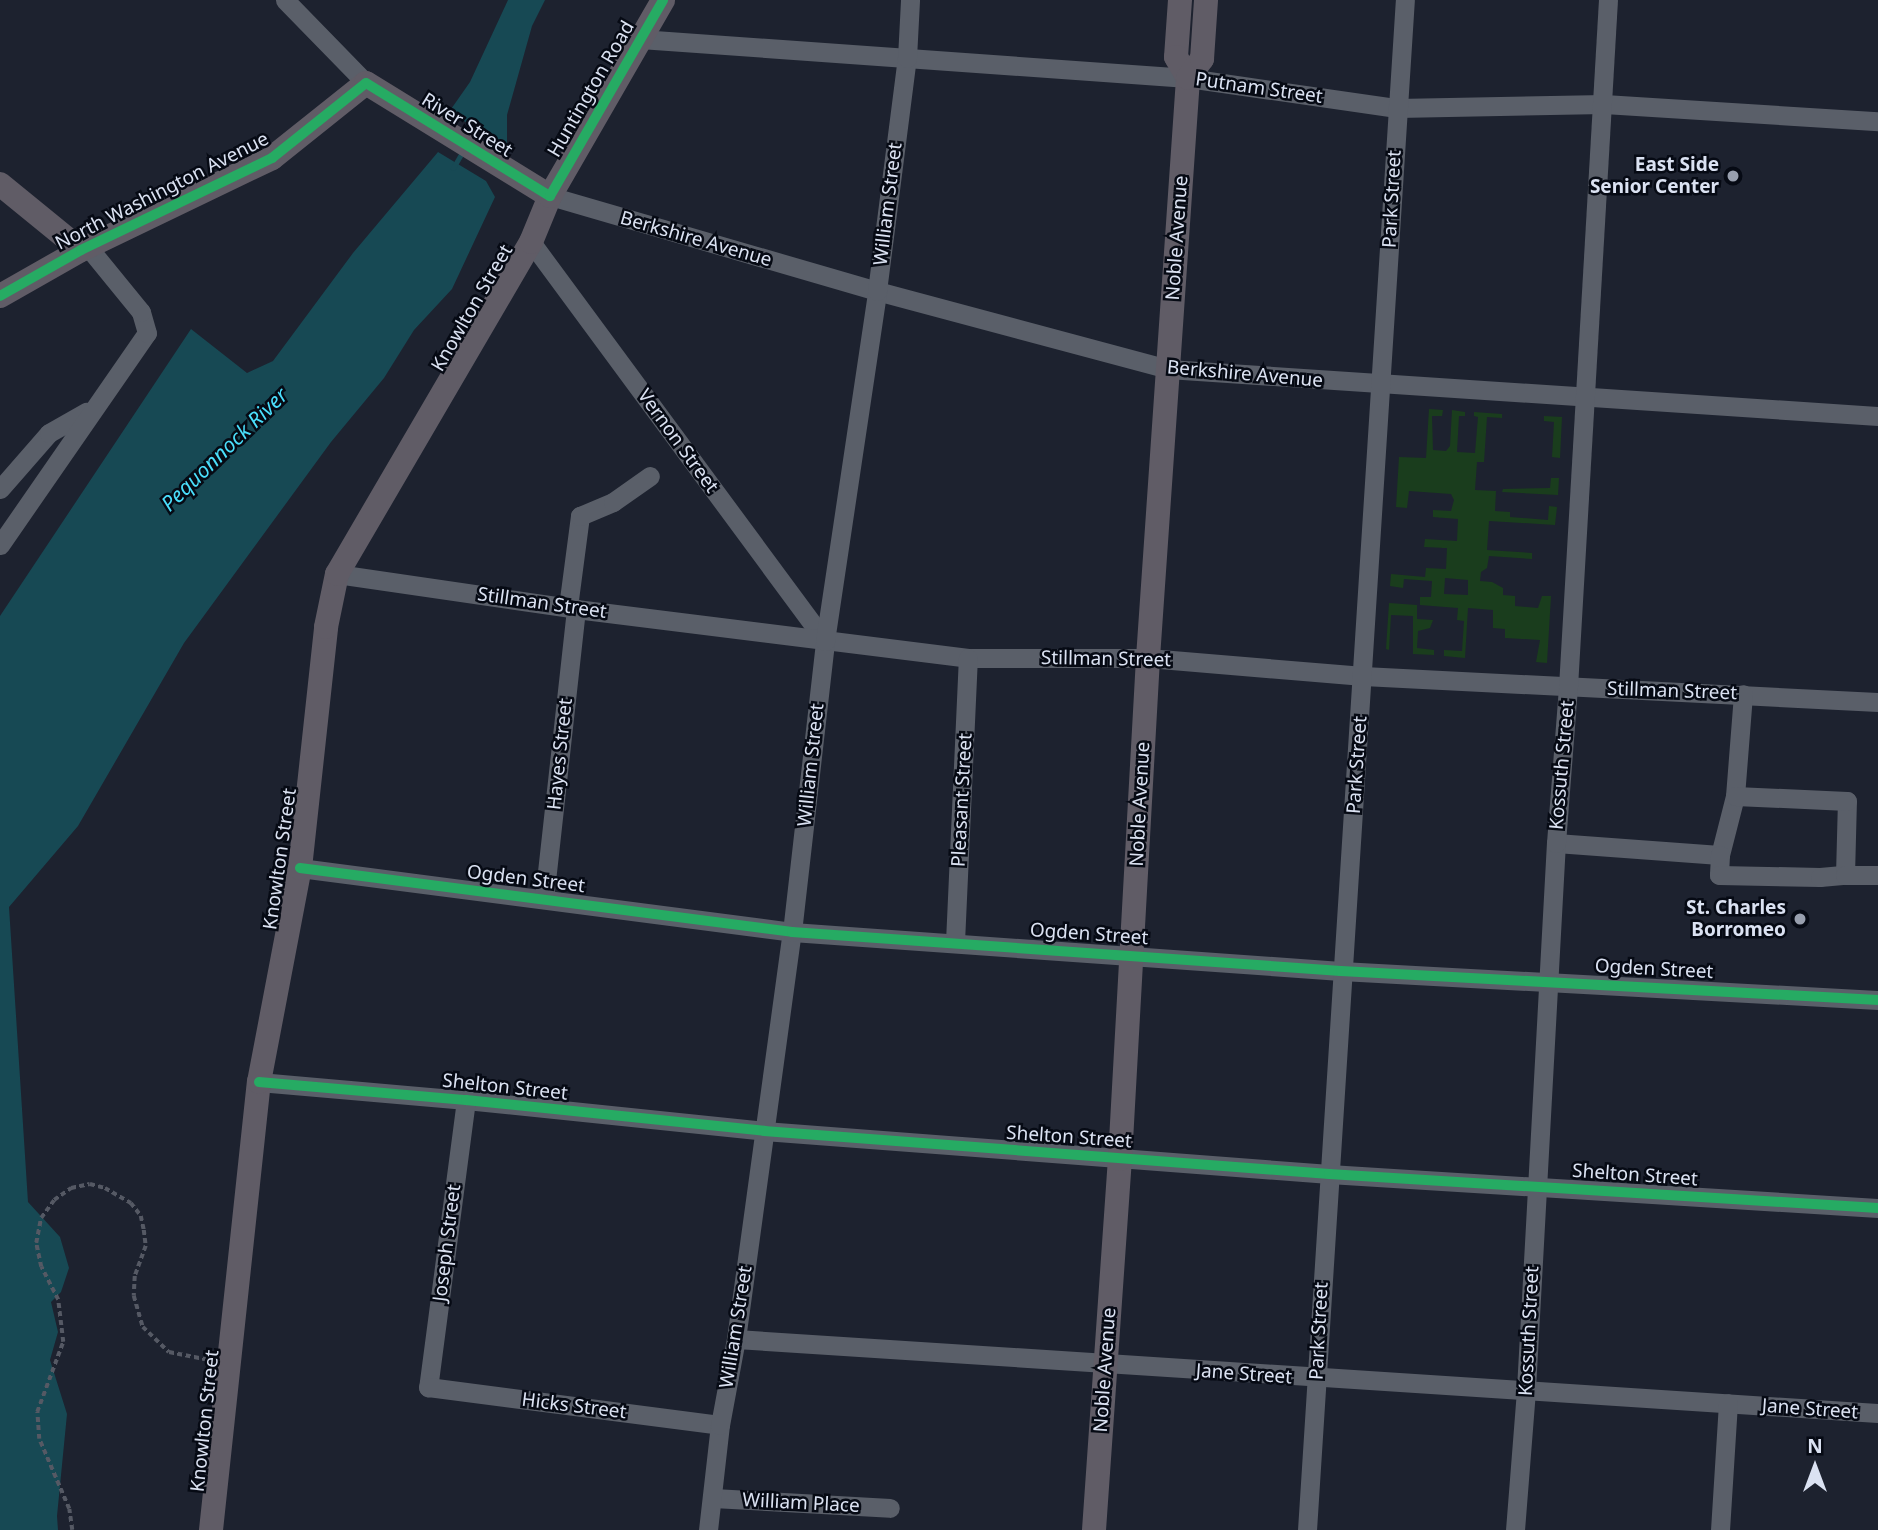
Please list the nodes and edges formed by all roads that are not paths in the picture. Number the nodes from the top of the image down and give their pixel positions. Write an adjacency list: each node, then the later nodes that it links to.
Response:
1 (285, 0): 11 (street, River Street)
2 (663, 0): 8 (main road, Huntington Road)
3 (910, 0): 9 (street, William Street)
4 (1180, 0): 10 (main road, Noble Avenue)
5 (1206, 0): 10 (main road, Noble Avenue)
6 (1405, 0): 13 (street, Park Street)
7 (1608, 0): 12 (street, Kossuth Street)
8 (640, 39): 9 (street, Putnam Street); 16 (main road, Huntington Road)
9 (906, 58): 10 (street, Putnam Street); 19 (street, William Street)
10 (1188, 78): 13 (street, Putnam Street); 21 (main road, Noble Avenue)
11 (376, 90): 16 (main road, River Street); 18 (main road, North Washington Avenue)
12 (1604, 104): 13 (street, Putnam Street); 14 (street, Putnam Street); 23 (street, Kossuth Street)
13 (1396, 107): 22 (street, Park Street)
14 (1878, 121)
15 (0, 184): 18 (main road)
16 (539, 190): 17 (main road, Huntington Road); 19 (street, Berkshire Avenue)
17 (531, 242): 29 (main road, Knowlton Street); 31 (street, Vernon Street)
18 (85, 249): 20 (main road, North Washington Avenue); 24 (street)
19 (877, 291): 21 (street, Berkshire Avenue); 31 (street, William Street)
20 (0, 296)
21 (1168, 369): 22 (street, Berkshire Avenue); 33 (main road, Noble Avenue)
22 (1381, 385): 23 (street, Berkshire Avenue); 34 (street, Park Street)
23 (1585, 396): 25 (street, Berkshire Avenue); 35 (street, Kossuth Street)
24 (93, 408): 27 (street); 28 (street)
25 (1878, 416)
26 (650, 476): 30 (street, Hayes Street)
27 (0, 489)
28 (0, 545)
29 (338, 574): 30 (street, Stillman Street); 41 (main road, Knowlton Street)
30 (572, 608): 31 (street, Stillman Street); 44 (street, Hayes Street)
31 (825, 641): 32 (street, Stillman Street); 45 (street, William Street)
32 (968, 658): 33 (street, Stillman Street); 46 (street, Pleasant Street)
33 (1148, 659): 34 (street, Stillman Street); 47 (main road, Noble Avenue)
34 (1363, 676): 35 (street, Stillman Street); 48 (street, Park Street)
35 (1568, 687): 36 (street, Stillman Street); 39 (street, Kossuth Street)
36 (1743, 694): 37 (street, Stillman Street); 38 (street)
37 (1878, 702)
38 (1735, 796): 40 (street); 42 (street)
39 (1556, 843): 40 (street); 49 (street, Kossuth Street)
40 (1720, 855): 42 (street)
41 (300, 868): 44 (street, Ogden Street); 51 (main road, Knowlton Street)
42 (1845, 875): 43 (street)
43 (1878, 875)
44 (544, 898): 45 (street, Ogden Street)
45 (792, 932): 46 (street, Ogden Street); 53 (street, William Street)
46 (955, 942): 47 (street, Ogden Street)
47 (1130, 955): 48 (street, Ogden Street); 54 (main road, Noble Avenue)
48 (1341, 971): 49 (street, Ogden Street); 55 (street, Park Street)
49 (1548, 981): 50 (street, Ogden Street); 56 (street, Kossuth Street)
50 (1878, 1000)
51 (259, 1082): 52 (street, Shelton Street); 68 (main road, Knowlton Street)
52 (466, 1100): 53 (street, Shelton Street); 61 (street, Joseph Street)
53 (764, 1131): 54 (street, Shelton Street); 58 (street, William Street)
54 (1120, 1159): 55 (street, Shelton Street); 59 (main road, Noble Avenue)
55 (1329, 1174): 56 (street, Shelton Street); 60 (street, Park Street)
56 (1537, 1186): 57 (street, Shelton Street); 62 (street, Kossuth Street)
57 (1878, 1208)
58 (736, 1339): 59 (street, Jane Street); 65 (street, William Street)
59 (1105, 1365): 60 (street, Jane Street); 70 (main road, Noble Avenue)
60 (1317, 1379): 62 (street, Jane Street); 71 (street, Park Street)
61 (428, 1387): 65 (street, Hicks Street)
62 (1526, 1389): 63 (street, Jane Street); 72 (street, Kossuth Street)
63 (1728, 1404): 64 (street, Jane Street); 73 (street)
64 (1878, 1413)
65 (720, 1425): 66 (street, William Street)
66 (713, 1498): 67 (street, William Place); 69 (street, William Street)
67 (890, 1508)
68 (211, 1530)
69 (708, 1530)
70 (1094, 1530)
71 (1307, 1530)
72 (1515, 1530)
73 (1720, 1530)

